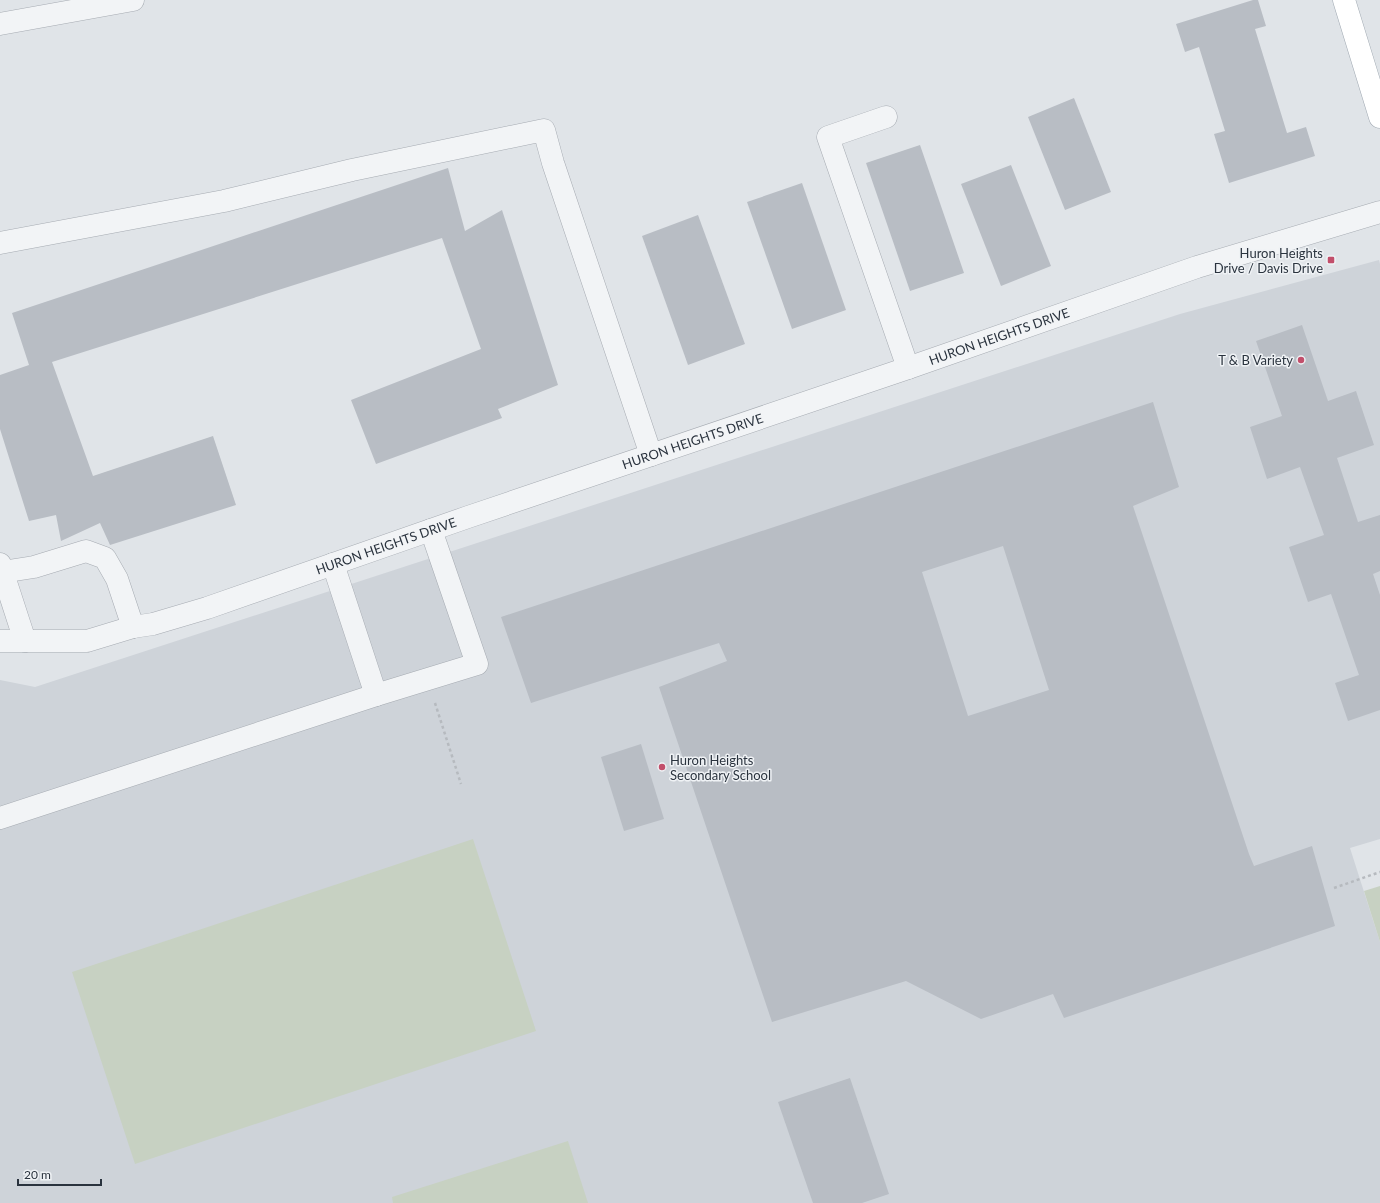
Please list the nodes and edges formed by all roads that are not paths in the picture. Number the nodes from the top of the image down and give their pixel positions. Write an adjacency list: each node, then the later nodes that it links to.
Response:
1 (133, 0): 3 (street)
2 (1344, 0): 5 (main road)
3 (0, 24)
4 (886, 117): 8 (street)
5 (1380, 118)
6 (1380, 212): 8 (street, HURON HEIGHTS DRIVE)
7 (0, 243): 9 (street)
8 (908, 368): 9 (street, HURON HEIGHTS DRIVE)
9 (651, 455): 10 (street, HURON HEIGHTS DRIVE)
10 (431, 530): 11 (street, HURON HEIGHTS DRIVE); 16 (street)
11 (333, 564): 13 (street, HURON HEIGHTS DRIVE); 16 (street)
12 (1, 568): 13 (street); 15 (street)
13 (133, 627): 15 (street, HURON HEIGHTS DRIVE)
14 (0, 641): 15 (street, HURON HEIGHTS DRIVE)
15 (25, 641)
16 (376, 695): 17 (street)
17 (0, 818)

